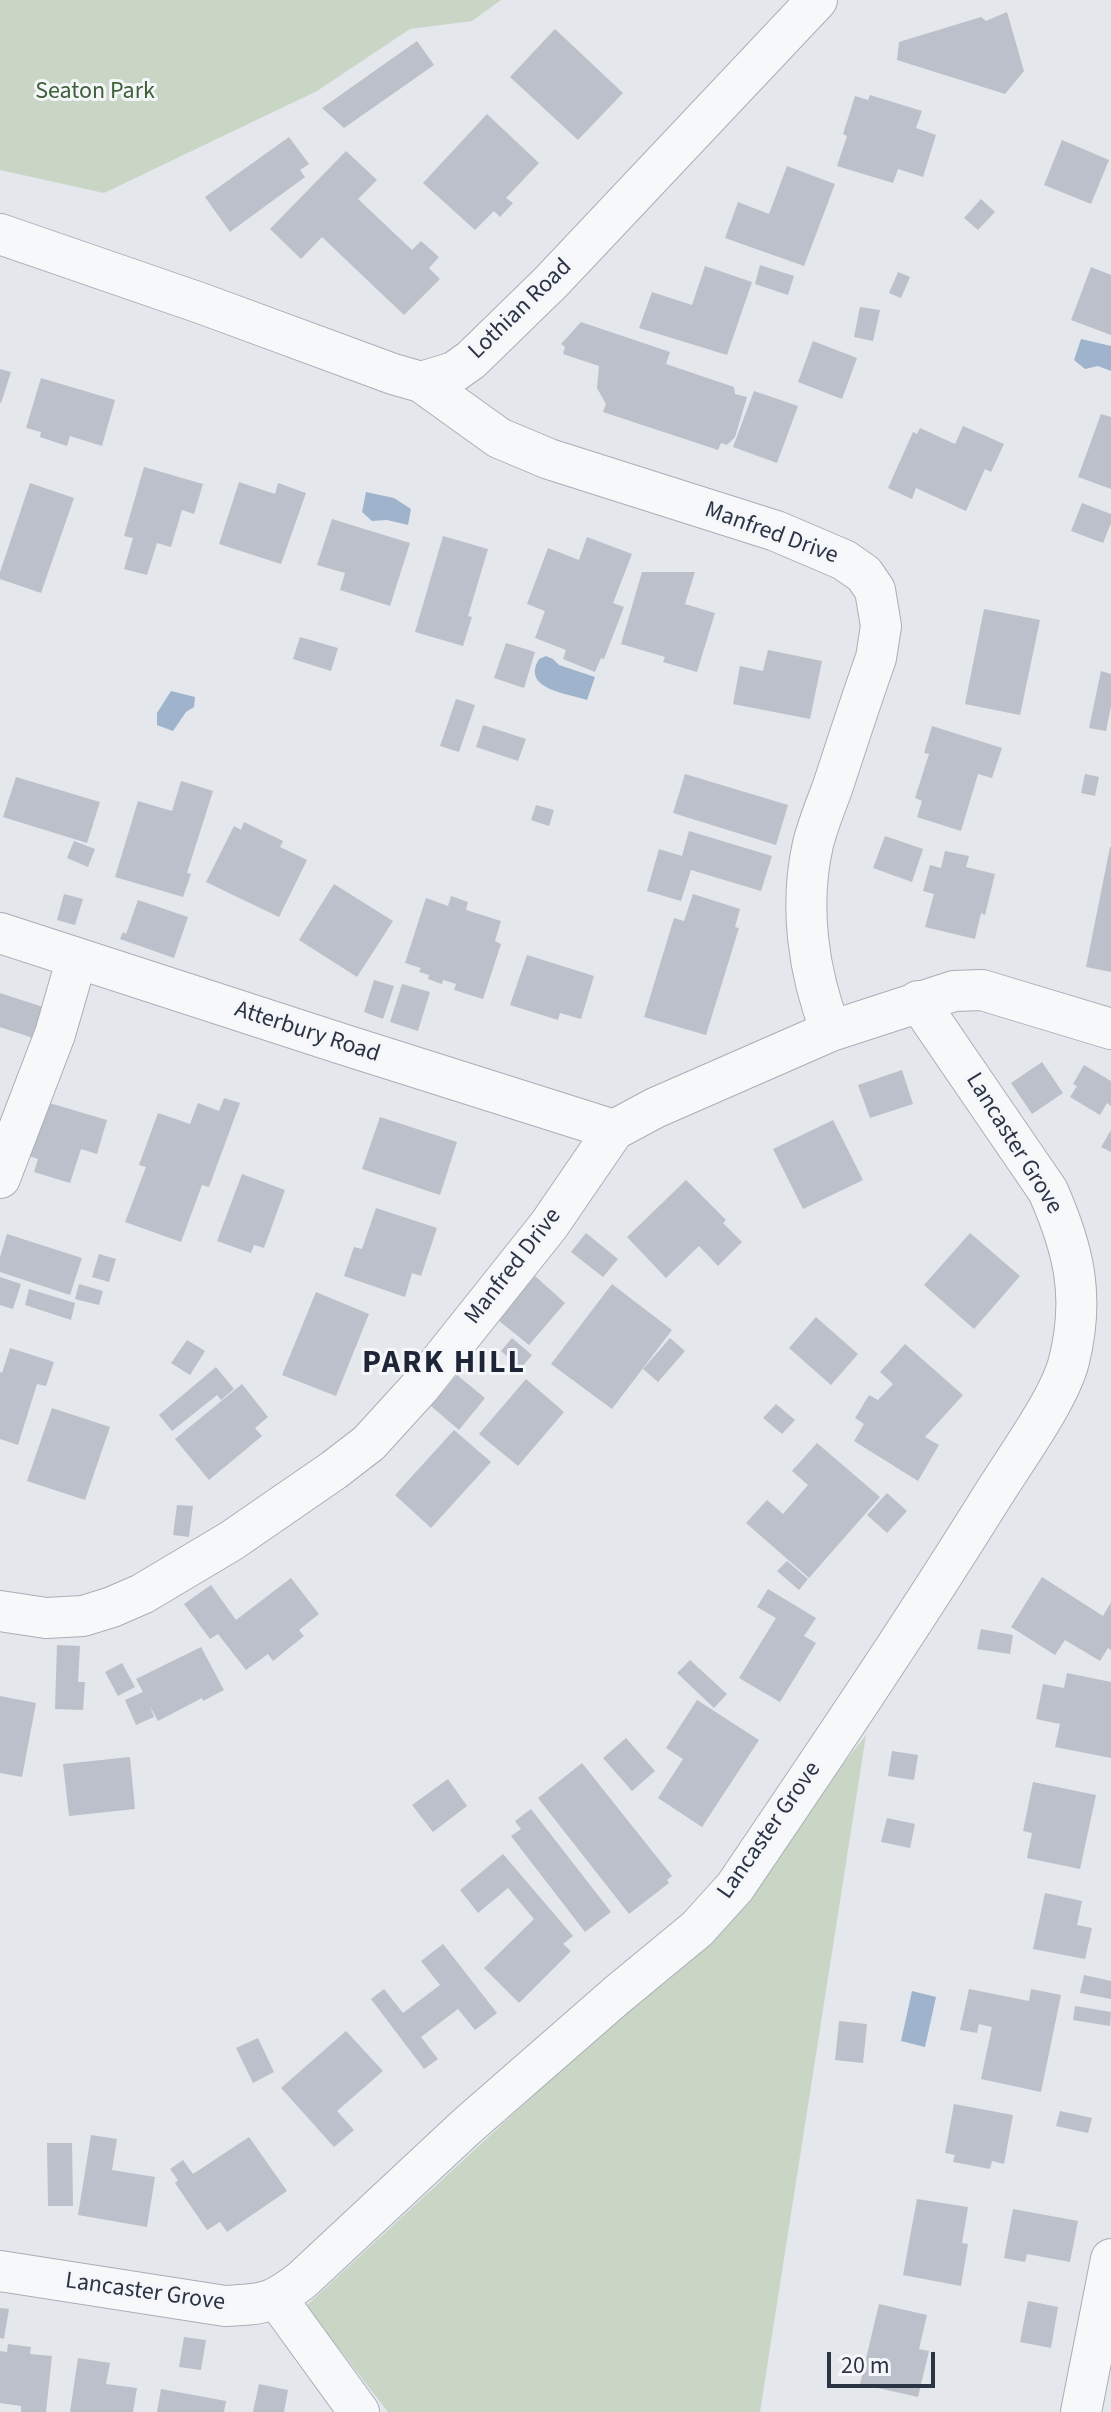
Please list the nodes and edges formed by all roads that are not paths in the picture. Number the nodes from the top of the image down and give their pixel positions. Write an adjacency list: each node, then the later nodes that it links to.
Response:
1 (817, 0): 3 (street, Lothian Road)
2 (0, 234): 3 (street)
3 (421, 382): 8 (street, Manfred Drive)
4 (0, 933): 5 (street, Atterbury Road)
5 (77, 958): 9 (street, Atterbury Road); 10 (street)
6 (918, 1001): 7 (street, Manfred Drive); 8 (street, Manfred Drive); 14 (street, Lancaster Grove)
7 (1111, 1029)
8 (831, 1031): 9 (street, Manfred Drive)
9 (614, 1130): 11 (street, Manfred Drive)
10 (0, 1178)
11 (0, 1611)
12 (1111, 2259): 16 (street)
13 (0, 2271): 14 (street, Lancaster Grove)
14 (277, 2299): 15 (street)
15 (359, 2412)
16 (1081, 2412)

